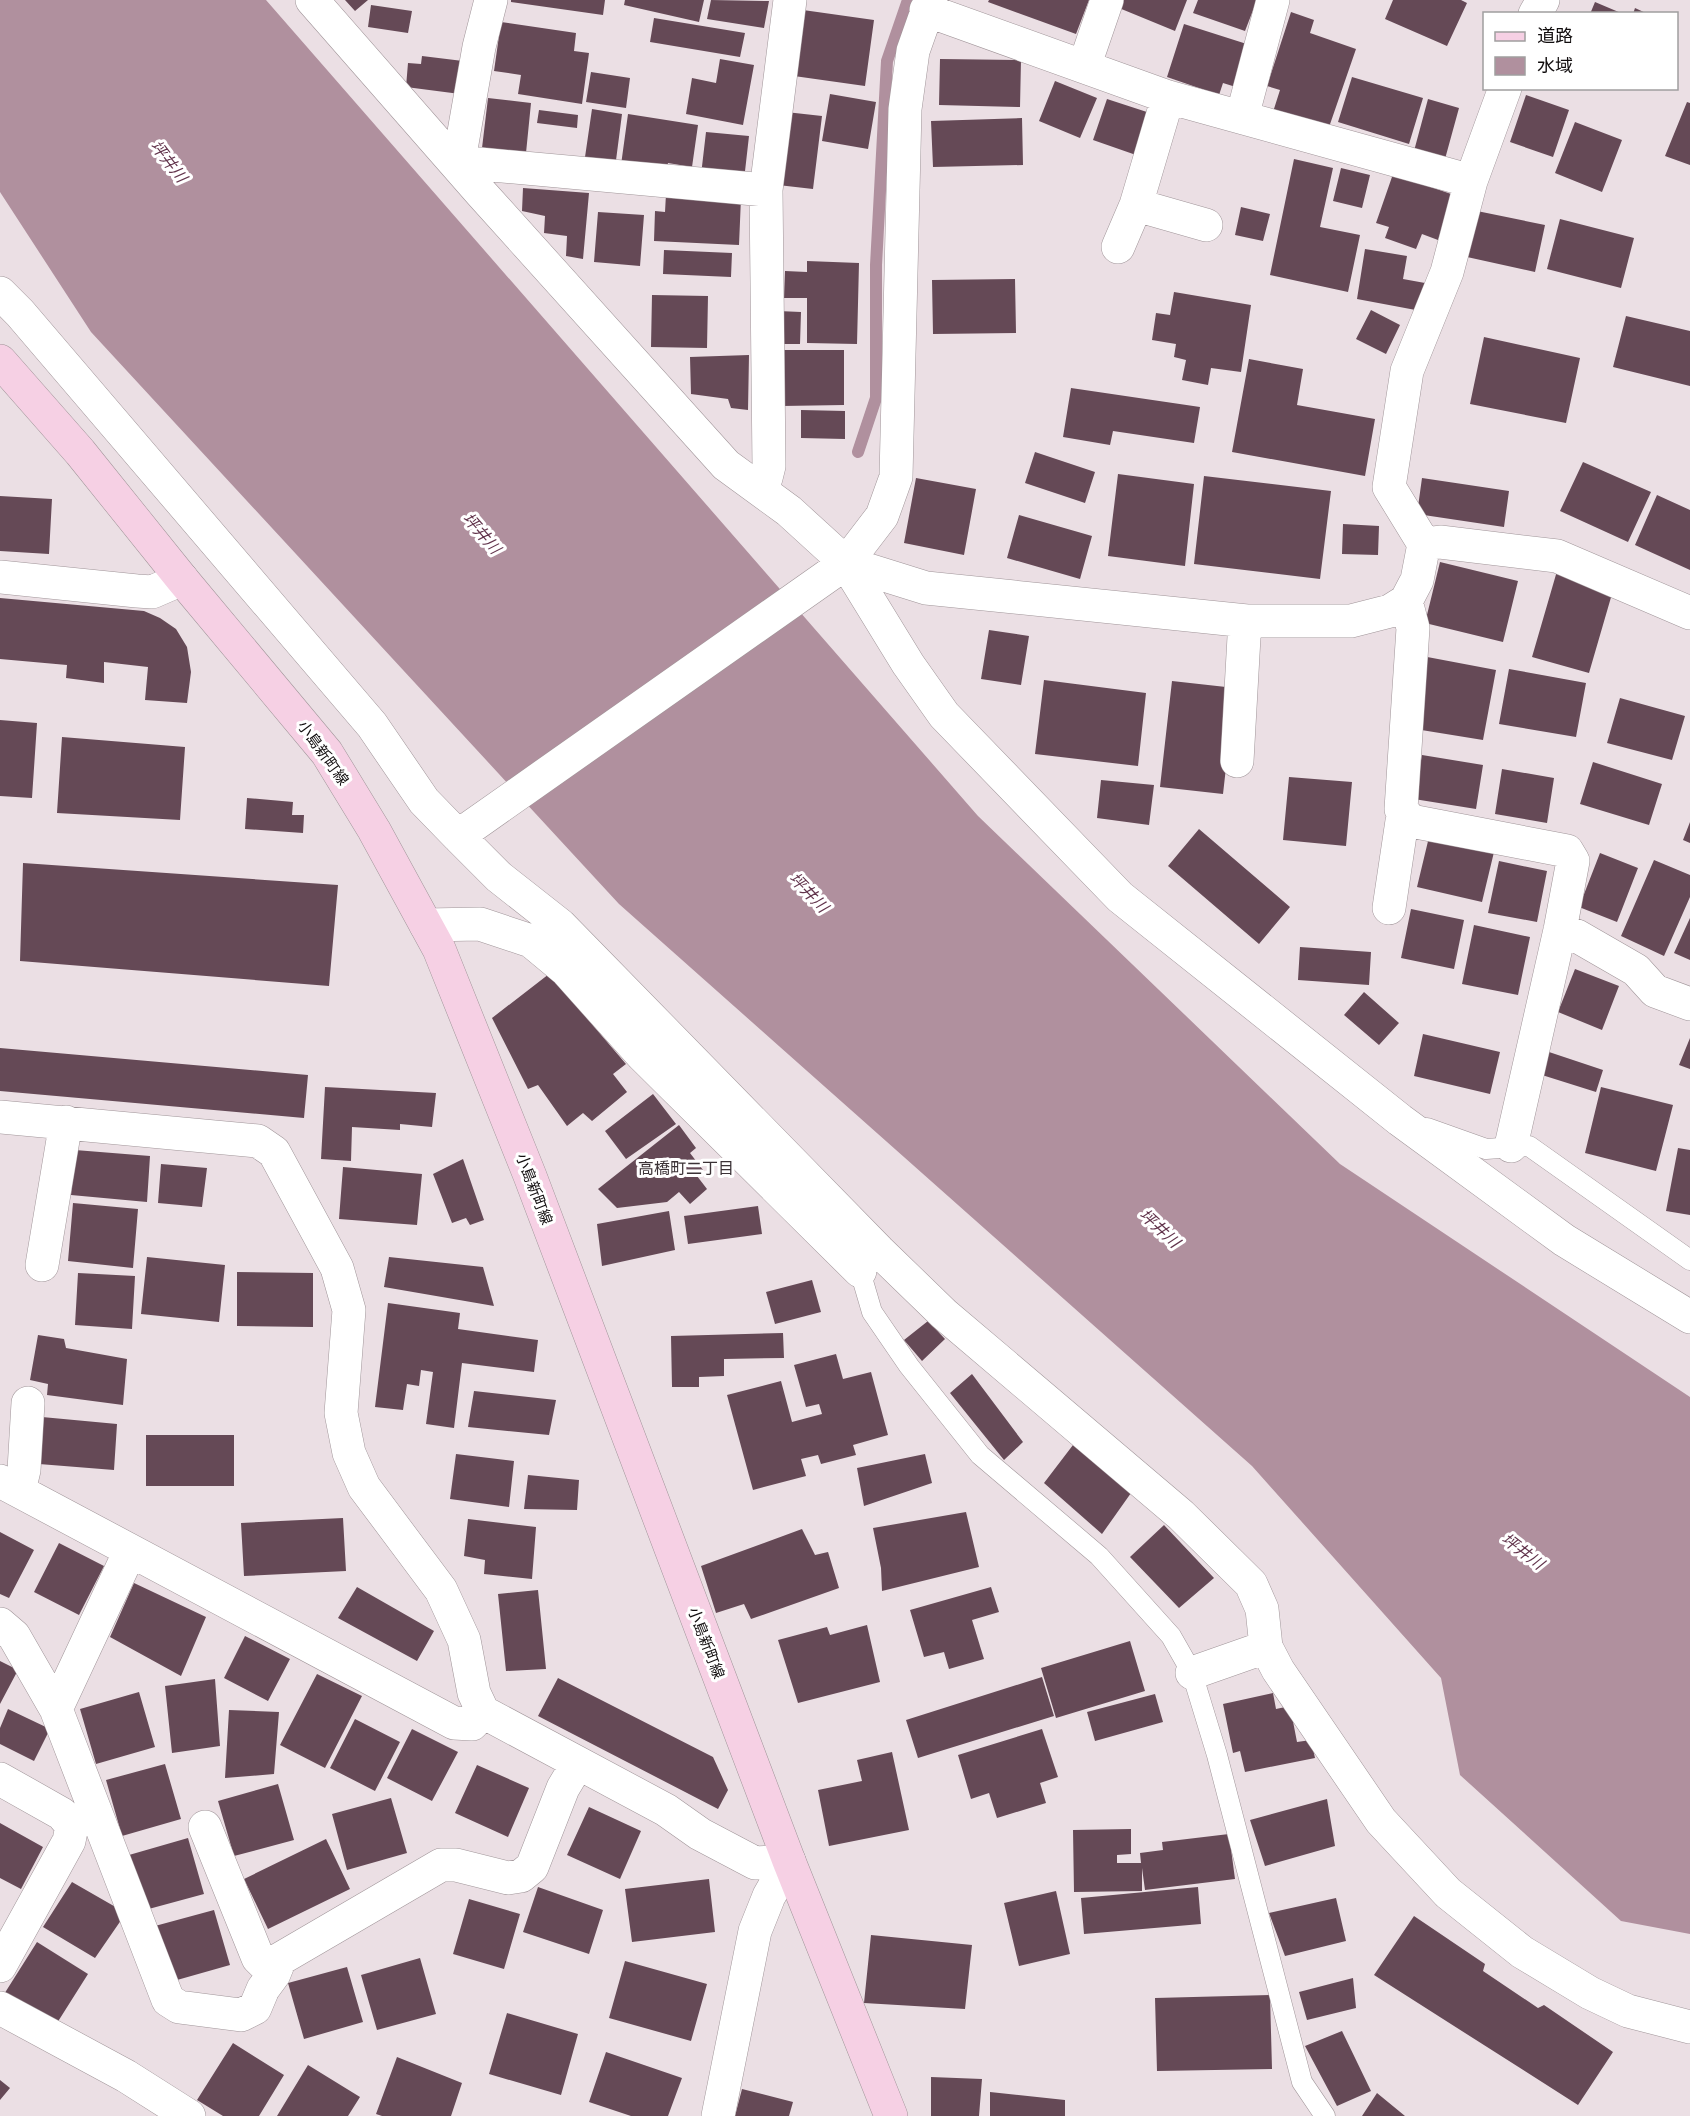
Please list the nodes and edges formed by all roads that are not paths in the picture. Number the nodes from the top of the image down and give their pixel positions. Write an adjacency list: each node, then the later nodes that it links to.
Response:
1 (312, 0): 11 (street)
2 (491, 0): 11 (street)
3 (790, 0): 13 (street)
4 (1107, 0): 7 (street)
5 (1273, 0): 10 (street)
6 (928, 5): 7 (street); 21 (street)
7 (1084, 67): 9 (street)
8 (1503, 90): 12 (street)
9 (1168, 97): 10 (street); 14 (street)
10 (1242, 117): 12 (street)
11 (458, 166): 13 (street); 19 (street)
12 (1472, 181): 20 (street)
13 (766, 190): 19 (street)
14 (1136, 205): 15 (street); 16 (street)
15 (1206, 225)
16 (1118, 247)
17 (0, 293): 29 (street)
18 (0, 361): 23 (main road, 小島新町線)
19 (759, 488): 21 (street)
20 (1424, 544): 24 (street); 25 (street)
21 (833, 571): 26 (street); 29 (street); 36 (street)
22 (0, 577): 23 (street)
23 (182, 579): 31 (main road, 小島新町線)
24 (1407, 601): 26 (street); 28 (street)
25 (1690, 614)
26 (1247, 621): 27 (street)
27 (1237, 761)
28 (1406, 816): 30 (street); 32 (street)
29 (468, 829): 34 (street)
30 (1389, 908)
31 (426, 925): 34 (street); 55 (main road, 小島新町線)
32 (1560, 930): 33 (street); 38 (street)
33 (1690, 1004)
34 (701, 1091): 41 (street); 47 (street)
35 (0, 1117): 37 (street)
36 (1401, 1120): 38 (lane); 42 (street)
37 (66, 1122): 40 (street); 50 (street)
38 (1511, 1146): 39 (lane)
39 (1690, 1260)
40 (42, 1265)
41 (860, 1271): 48 (lane)
42 (1690, 1317)
43 (28, 1403): 44 (street)
44 (9, 1486): 45 (street)
45 (130, 1551): 49 (street); 50 (street)
46 (0, 1624): 49 (street)
47 (1266, 1647): 48 (street); 59 (street)
48 (1192, 1673): 63 (lane)
49 (56, 1709): 53 (street)
50 (483, 1712): 51 (street)
51 (578, 1763): 55 (street); 57 (street)
52 (0, 1779): 53 (street)
53 (84, 1820): 56 (street); 57 (street)
54 (205, 1827): 57 (street)
55 (789, 1861): 61 (street); 62 (main road, 小島新町線)
56 (0, 1966)
57 (274, 1974)
58 (0, 2008): 60 (street)
59 (1690, 2027)
60 (189, 2116)
61 (718, 2116)
62 (891, 2116)
63 (1325, 2116)

